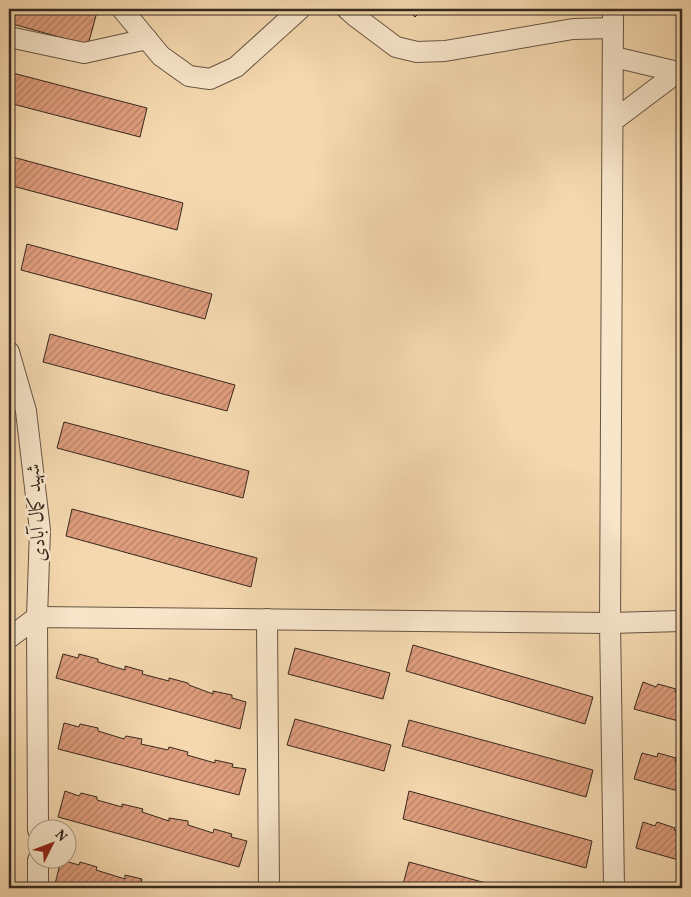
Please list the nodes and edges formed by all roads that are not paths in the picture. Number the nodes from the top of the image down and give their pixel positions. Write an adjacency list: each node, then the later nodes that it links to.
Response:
1 (122, 9): 6 (street)
2 (300, 9): 6 (street)
3 (347, 9): 4 (street)
4 (613, 18): 7 (street)
5 (9, 36): 6 (street)
6 (147, 39)
7 (614, 57): 8 (street); 9 (street)
8 (680, 72): 9 (street)
9 (613, 121): 14 (street)
10 (9, 352): 11 (street, شهید کمال آبادی)
11 (37, 617): 12 (street); 15 (street); 16 (street, شهید کمال آبادی)
12 (267, 619): 14 (street); 19 (street)
13 (682, 621): 14 (street)
14 (610, 623): 20 (street)
15 (9, 638)
16 (38, 820)
17 (38, 870): 18 (street)
18 (38, 888)
19 (269, 888)
20 (614, 888)

